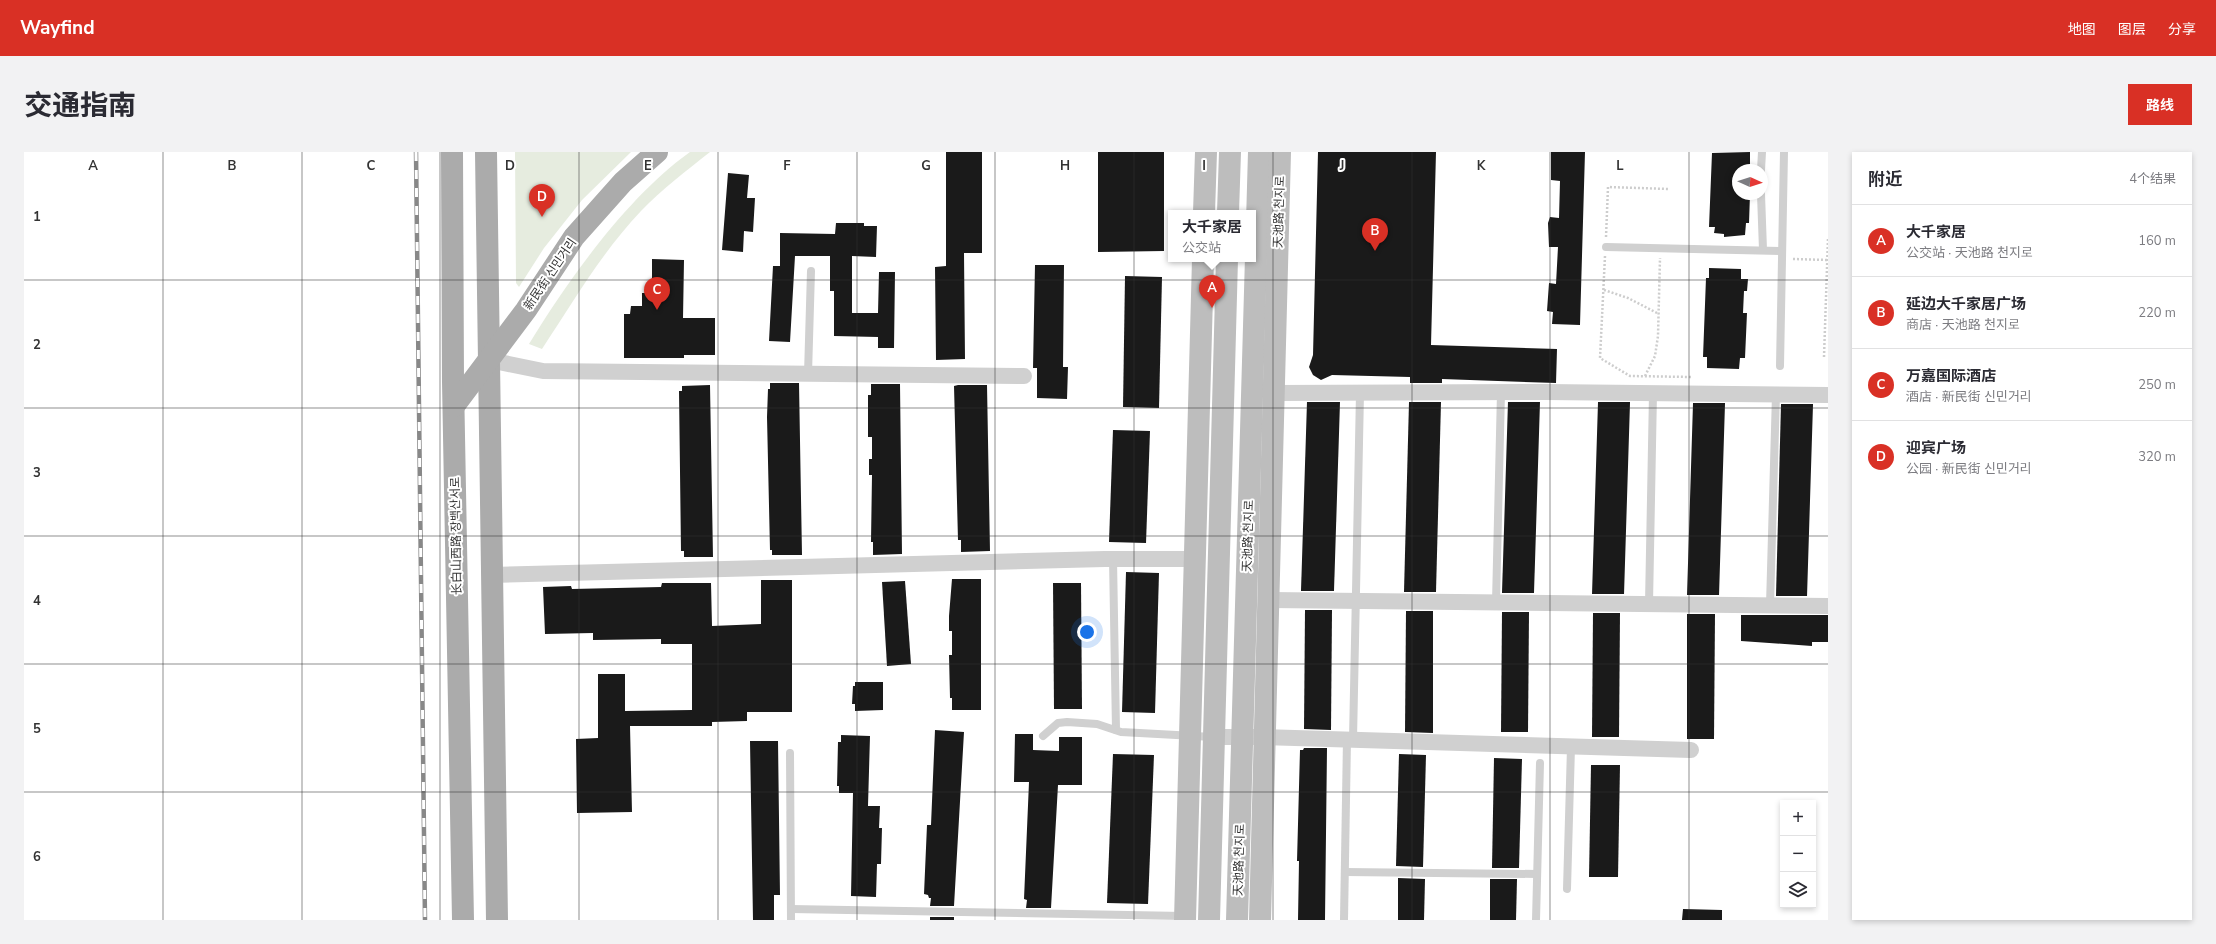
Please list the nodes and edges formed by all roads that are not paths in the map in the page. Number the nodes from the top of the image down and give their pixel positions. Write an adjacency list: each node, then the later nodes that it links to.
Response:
1 (452, 152): 32 (main road, 长白山西路 장백산서로)
2 (486, 152): 22 (main road)
3 (657, 152): 22 (main road, 新民街 신민거리)
4 (1206, 152): 12 (street)
5 (1230, 152): 13 (street)
6 (1259, 152): 16 (street, 天池路 천지로)
7 (1280, 152): 27 (street, 天池路 천지로)
8 (1762, 152): 10 (lane)
9 (1784, 152): 17 (lane)
10 (1761, 164)
11 (1761, 200): 15 (lane)
12 (1204, 210)
13 (1228, 210)
14 (1606, 247): 15 (lane)
15 (1763, 250): 17 (lane)
16 (1256, 255)
17 (1782, 255): 23 (lane)
18 (1203, 262): 34 (street)
19 (1227, 262): 45 (street)
20 (1256, 262): 46 (street, 天池路 천지로)
21 (811, 271): 24 (lane)
22 (489, 360): 24 (street); 32 (main road, 新民街 신민거리); 35 (main road)
23 (1780, 366)
24 (808, 374): 25 (street)
25 (1024, 376)
26 (1501, 392): 28 (street); 29 (street); 38 (lane)
27 (1274, 393): 28 (street); 36 (street, 天池路 천지로)
28 (1360, 393): 37 (lane)
29 (1653, 393): 30 (street); 39 (lane)
30 (1776, 394): 31 (street); 40 (lane)
31 (1828, 395)
32 (454, 406): 58 (main road, 长白山西路 장백산서로)
33 (1113, 559): 34 (street); 35 (street); 42 (lane)
34 (1194, 559): 44 (street)
35 (492, 575): 59 (main road)
36 (1268, 600): 37 (street); 47 (street, 天池路 천지로)
37 (1355, 601): 38 (street); 48 (lane)
38 (1496, 602): 39 (street)
39 (1649, 604): 40 (street)
40 (1770, 605): 41 (street)
41 (1828, 606)
42 (1116, 730): 43 (lane); 44 (lane)
43 (1043, 736)
44 (1190, 736): 45 (lane); 57 (street)
45 (1214, 737): 46 (street); 61 (street)
46 (1242, 737): 47 (street); 62 (street, 天池路 천지로)
47 (1264, 737): 48 (street); 63 (street, 天池路 천지로)
48 (1350, 740): 49 (street); 53 (lane)
49 (1571, 746): 50 (street); 55 (lane)
50 (1691, 750)
51 (790, 753): 56 (lane)
52 (1540, 763): 54 (lane)
53 (1345, 872): 54 (lane); 64 (lane)
54 (1537, 874): 65 (lane)
55 (1567, 889)
56 (791, 909): 57 (lane); 60 (lane)
57 (1185, 918)
58 (463, 920)
59 (497, 920)
60 (791, 920)
61 (1209, 920)
62 (1237, 920)
63 (1260, 920)
64 (1344, 920)
65 (1536, 920)

